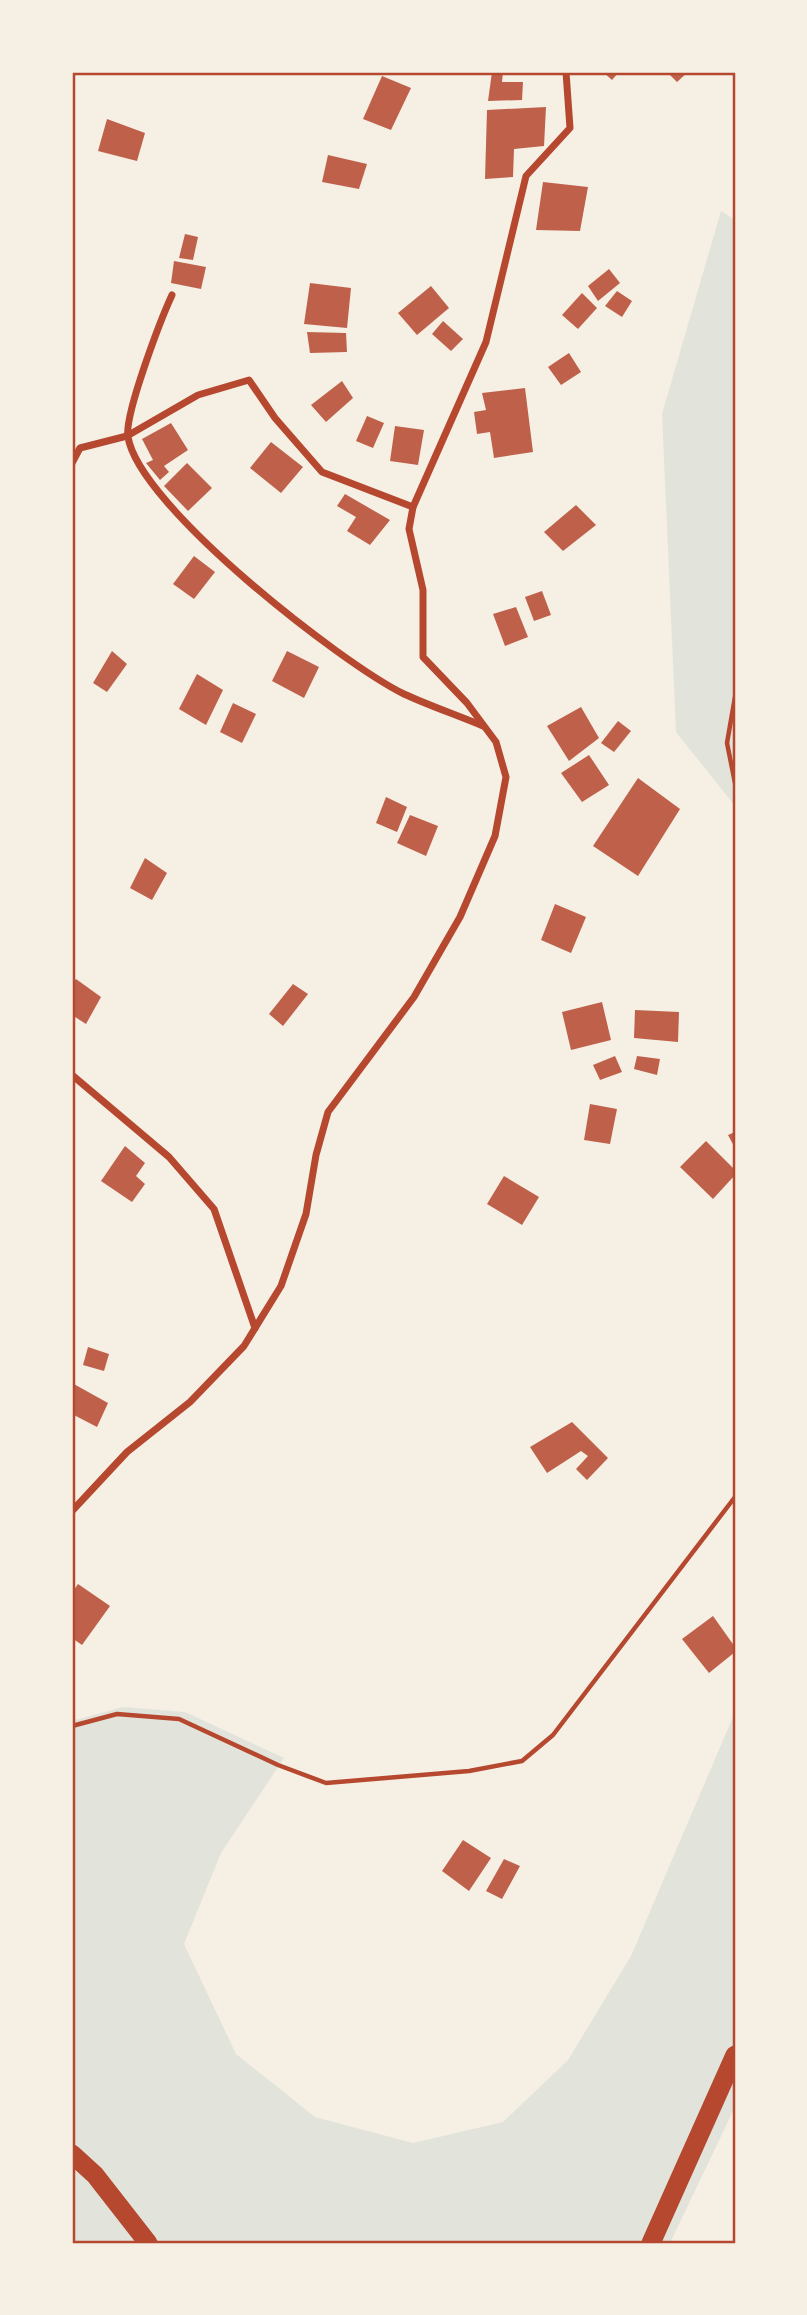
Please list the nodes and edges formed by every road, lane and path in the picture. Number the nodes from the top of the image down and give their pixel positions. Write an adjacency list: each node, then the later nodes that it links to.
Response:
1 (566, 72): 5 (street)
2 (172, 295): 3 (street)
3 (127, 436): 4 (street); 5 (street); 7 (street)
4 (72, 463)
5 (414, 507): 7 (street)
6 (735, 697): 8 (path)
7 (484, 726): 10 (street)
8 (735, 783)
9 (72, 1075): 10 (street)
10 (256, 1328): 12 (street)
11 (735, 1497): 13 (path)
12 (72, 1511)
13 (72, 1726)
14 (735, 2055): 17 (highway)
15 (72, 2154): 16 (highway)
16 (148, 2243)
17 (651, 2243)

